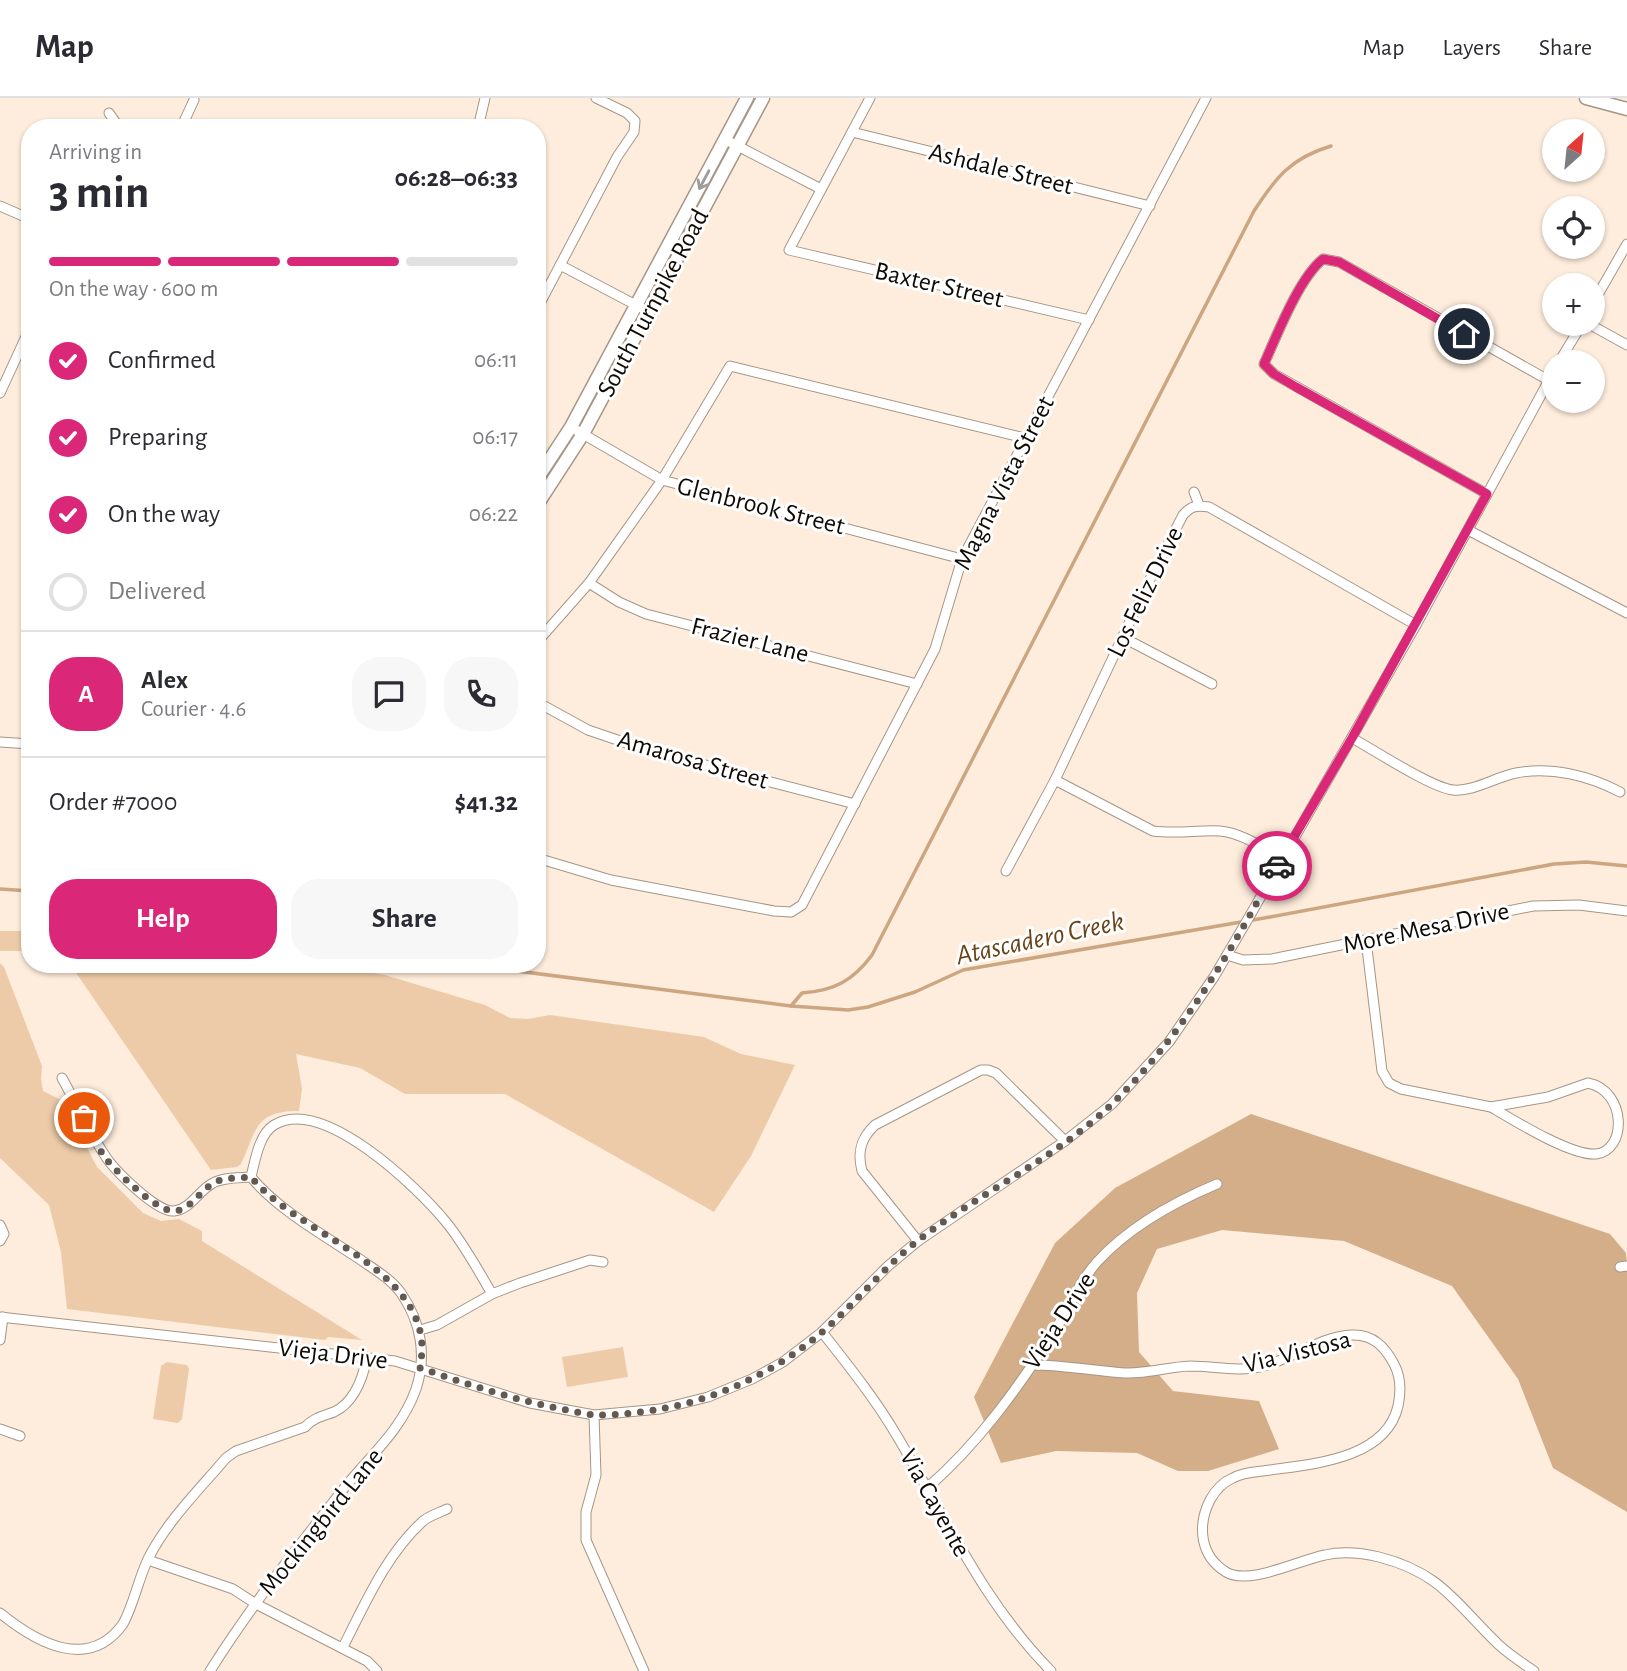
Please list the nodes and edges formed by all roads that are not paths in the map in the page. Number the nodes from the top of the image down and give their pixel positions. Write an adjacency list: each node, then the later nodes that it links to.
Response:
1 (485, 98): 13 (street)
2 (596, 98): 21 (street)
3 (747, 98): 15 (street, South Turnpike Road)
4 (763, 98): 15 (street, South Turnpike Road)
5 (870, 98): 14 (street)
6 (1206, 98): 18 (street, Magna Vista Street)
7 (1586, 98): 9 (street)
8 (194, 100): 12 (street)
9 (1627, 109)
10 (109, 113): 11 (street)
11 (114, 119)
12 (185, 119)
13 (480, 119)
14 (852, 132): 16 (street); 18 (street, Ashdale Street)
15 (731, 143): 16 (street); 24 (street, South Turnpike Road, one-way to 24); 25 (street, South Turnpike Road)
16 (821, 189): 26 (street, Baxter Street)
17 (0, 206): 19 (street)
18 (1150, 206): 26 (street, Magna Vista Street)
19 (21, 215)
20 (1627, 244): 22 (street)
21 (560, 265): 23 (street); 24 (street)
22 (1605, 282)
23 (546, 292)
24 (636, 306): 25 (street); 33 (street, South Turnpike Road)
25 (649, 312): 33 (street, South Turnpike Road)
26 (1089, 320): 34 (street, Magna Vista Street)
27 (1605, 333): 28 (street)
28 (1627, 345)
29 (21, 348): 31 (street)
30 (1542, 376): 39 (street)
31 (0, 393)
32 (1542, 393): 39 (street, Vieja Drive)
33 (577, 431): 35 (street, South Turnpike Road); 36 (street, Glenbrook Street); 37 (street, South Turnpike Road)
34 (1025, 438): 36 (street); 42 (street, Magna Vista Street)
35 (546, 468)
36 (663, 481): 42 (street, Glenbrook Street); 43 (street)
37 (546, 488)
38 (1194, 492): 40 (street)
39 (1487, 494): 41 (street, Vieja Drive)
40 (1199, 505): 45 (street, Los Feliz Drive); 47 (street, Los Feliz Drive)
41 (1468, 530): 44 (street); 45 (street, Vieja Drive)
42 (962, 559): 48 (street, Magna Vista Street)
43 (589, 583): 46 (street); 48 (street, Frazier Lane)
44 (1627, 613)
45 (1416, 625): 51 (street, Vieja Drive)
46 (546, 632)
47 (1122, 637): 49 (street); 54 (street, Los Feliz Drive)
48 (917, 684): 56 (street, Magna Vista Street)
49 (1212, 684)
50 (546, 707): 56 (street, Amarosa Street)
51 (1352, 738): 55 (street); 57 (street, Vieja Drive)
52 (0, 743): 53 (street)
53 (21, 744)
54 (1055, 780): 57 (street); 59 (street, Los Feliz Drive)
55 (1620, 792)
56 (855, 804): 58 (street, Magna Vista Street)
57 (1281, 858): 62 (street, Vieja Drive)
58 (546, 861)
59 (1006, 870)
60 (1627, 911): 61 (street, More Mesa Drive)
61 (1366, 940): 62 (street, More Mesa Drive); 64 (street)
62 (1227, 955): 65 (street, Vieja Drive)
63 (62, 1078): 66 (street)
64 (1491, 1107): 64 (street)
65 (1065, 1141): 70 (street, Vieja Drive); 70 (street)
66 (251, 1177): 72 (street); 74 (street)
67 (1217, 1184): 78 (street, Vieja Drive)
68 (0, 1225): 69 (street)
69 (0, 1241)
70 (918, 1241): 75 (street, Vieja Drive)
71 (603, 1262): 72 (street)
72 (492, 1294): 74 (street)
73 (2, 1317): 76 (street); 77 (street, Vieja Drive)
74 (420, 1330): 79 (street, Mockingbird Lane)
75 (822, 1332): 80 (street, Vieja Drive); 83 (street, Via Cayente)
76 (0, 1340)
77 (367, 1357): 79 (street, Vieja Drive); 85 (street)
78 (1032, 1365): 83 (street, Vieja Drive); 93 (street, Via Vistosa)
79 (420, 1368): 80 (street, Vieja Drive); 86 (street, Mockingbird Lane)
80 (594, 1415): 91 (street)
81 (0, 1429): 82 (street)
82 (20, 1436)
83 (927, 1488): 92 (street, Via Cayente)
84 (447, 1510): 88 (street)
85 (148, 1560): 86 (street); 87 (street)
86 (256, 1604): 88 (street); 89 (street, Mockingbird Lane)
87 (0, 1613)
88 (343, 1647): 90 (street)
89 (210, 1671)
90 (377, 1671)
91 (644, 1671)
92 (1051, 1671)
93 (1534, 1671)

